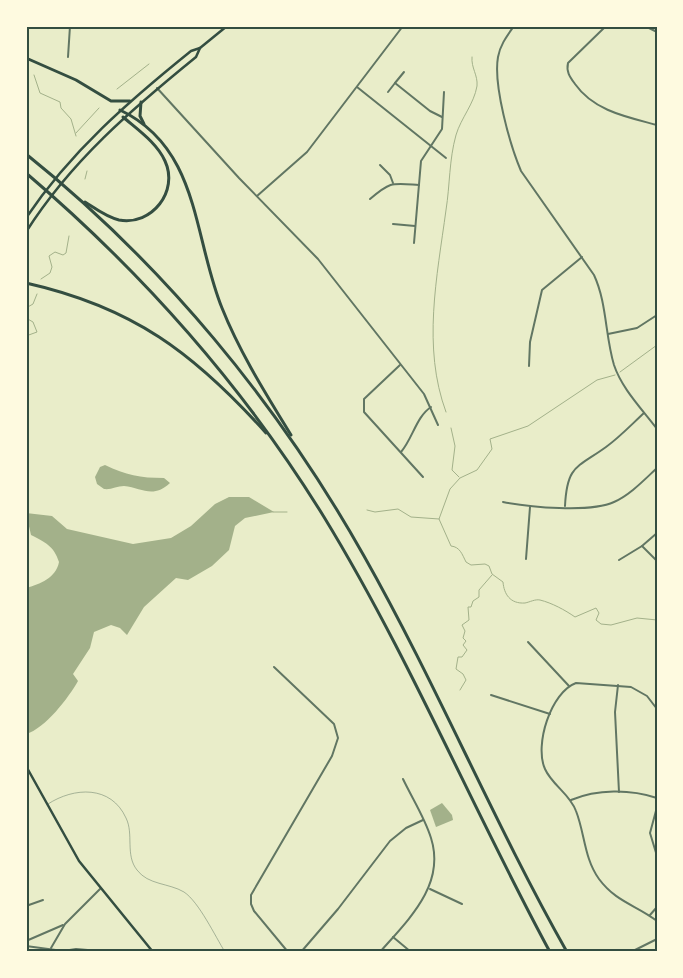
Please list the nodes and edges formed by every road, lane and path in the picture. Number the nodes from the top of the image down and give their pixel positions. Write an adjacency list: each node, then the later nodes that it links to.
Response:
1 (70, 26): 9 (street)
2 (227, 26): 8 (main road)
3 (403, 26): 13 (street)
4 (514, 26): 40 (street)
5 (606, 26): 23 (street)
6 (645, 26): 7 (street)
7 (657, 32)
8 (200, 48): 14 (main road); 17 (main road)
9 (68, 57)
10 (26, 58): 17 (highway)
11 (404, 72): 12 (street)
12 (395, 83): 15 (street); 22 (street)
13 (357, 87): 25 (street); 32 (street)
14 (157, 88): 18 (main road); 32 (street)
15 (388, 92)
16 (444, 92): 22 (street)
17 (130, 101): 19 (main road)
18 (141, 102): 20 (main road); 24 (highway)
19 (120, 110): 20 (highway); 35 (main road)
20 (127, 113): 21 (main road); 24 (highway)
21 (123, 117): 33 (highway); 38 (main road)
22 (442, 117): 25 (street)
23 (657, 125)
24 (146, 126): 52 (highway)
25 (431, 146): 27 (street); 31 (street)
26 (26, 154): 33 (highway)
27 (446, 158)
28 (380, 165): 30 (street)
29 (26, 174): 50 (highway)
30 (392, 183): 31 (street); 34 (street)
31 (419, 185): 37 (street)
32 (257, 196): 44 (street)
33 (77, 197): 52 (highway)
34 (370, 199)
35 (26, 218)
36 (393, 224): 37 (street)
37 (416, 226): 39 (street)
38 (26, 232)
39 (414, 243)
40 (582, 257): 43 (street); 45 (street)
41 (26, 283): 50 (highway)
42 (657, 315): 43 (street)
43 (608, 334): 47 (street)
44 (401, 364): 46 (street); 51 (street)
45 (529, 366)
46 (431, 407): 48 (street); 51 (street)
47 (644, 413): 49 (street); 56 (street)
48 (438, 425)
49 (657, 429)
50 (278, 447): 100 (highway)
51 (400, 452): 54 (street)
52 (306, 461): 101 (highway)
53 (657, 468): 56 (street)
54 (423, 477)
55 (502, 502): 57 (street)
56 (566, 506): 57 (street)
57 (530, 507): 60 (street)
58 (657, 533): 59 (street)
59 (642, 546): 61 (street); 62 (street)
60 (526, 559)
61 (619, 560)
62 (657, 561)
63 (528, 642): 66 (street)
64 (274, 667): 96 (street)
65 (618, 685): 66 (street); 68 (street); 72 (street)
66 (569, 686): 69 (street)
67 (491, 695): 69 (street)
68 (657, 709)
69 (550, 714): 74 (street)
70 (26, 766): 75 (main road)
71 (403, 778): 77 (street)
72 (619, 792): 73 (street); 74 (street)
73 (657, 798)
74 (571, 800): 85 (street)
75 (47, 804): 79 (main road); 95 (lane)
76 (657, 808): 78 (street)
77 (423, 820): 80 (street); 97 (street)
78 (657, 856)
79 (100, 889): 87 (street); 94 (main road)
80 (430, 889): 82 (street); 88 (street)
81 (43, 900): 83 (street)
82 (462, 904)
83 (26, 906)
84 (657, 907): 85 (street)
85 (650, 915): 86 (street)
86 (657, 920)
87 (65, 924): 90 (street); 92 (street)
88 (393, 937): 98 (street); 99 (street)
89 (657, 939): 102 (street)
90 (26, 941)
91 (26, 946): 92 (street)
92 (51, 949): 93 (street)
93 (111, 952)
94 (154, 952)
95 (225, 952)
96 (288, 952)
97 (301, 952)
98 (380, 952)
99 (412, 952)
100 (550, 952)
101 (567, 952)
102 (631, 952)

